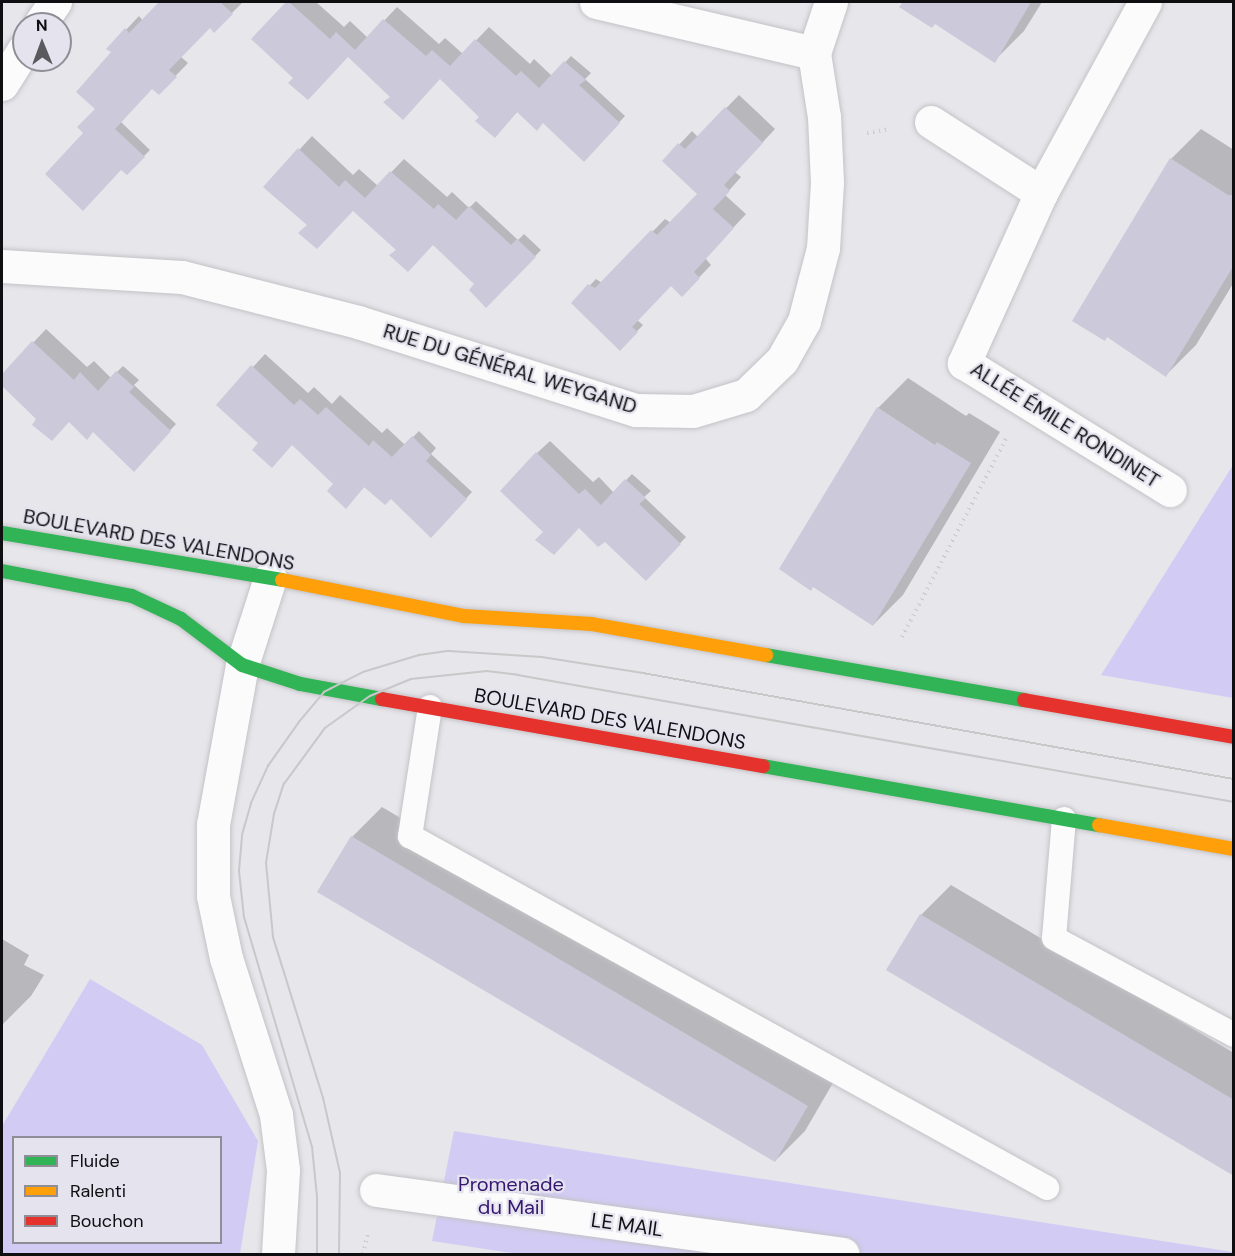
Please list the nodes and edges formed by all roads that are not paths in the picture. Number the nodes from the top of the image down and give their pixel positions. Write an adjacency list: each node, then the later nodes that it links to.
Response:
1 (596, 2): 4 (street)
2 (831, 2): 4 (street, RUE DU GÉNÉRAL WEYGAND)
3 (1145, 2): 8 (street, ALLÉE ÉMILE RONDINET)
4 (814, 53): 9 (street, RUE DU GÉNÉRAL WEYGAND)
5 (12, 68): 6 (street)
6 (2, 84)
7 (931, 122): 8 (street)
8 (1041, 193): 10 (street, ALLÉE ÉMILE RONDINET)
9 (2, 266)
10 (1170, 490)
11 (2, 533): 13 (street, BOULEVARD DES VALENDONS)
12 (2, 571): 14 (street, BOULEVARD DES VALENDONS)
13 (270, 578): 14 (street); 16 (street, BOULEVARD DES VALENDONS)
14 (242, 665): 15 (street, BOULEVARD DES VALENDONS); 22 (street)
15 (430, 707): 17 (street, BOULEVARD DES VALENDONS); 20 (lane)
16 (1233, 737)
17 (1064, 819): 18 (street, BOULEVARD DES VALENDONS); 19 (lane)
18 (1233, 849)
19 (1233, 1035)
20 (1047, 1188)
21 (375, 1190): 23 (street, LE MAIL)
22 (278, 1254)
23 (843, 1254)

